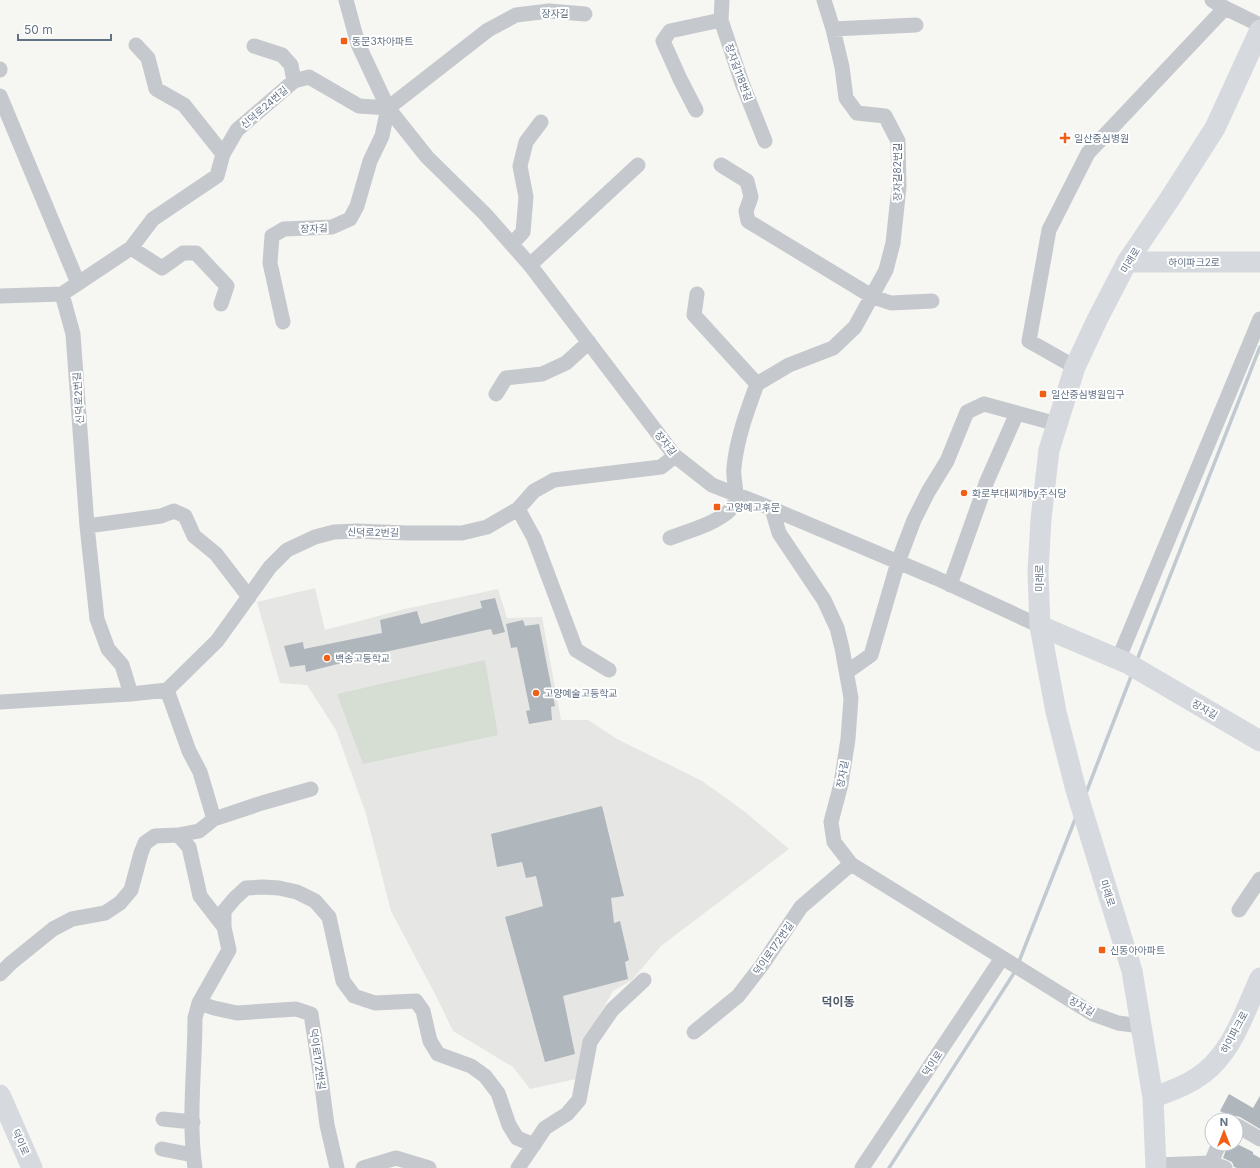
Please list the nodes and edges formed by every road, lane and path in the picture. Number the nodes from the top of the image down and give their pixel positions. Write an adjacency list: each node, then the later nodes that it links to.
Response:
1 (346, 0): 16 (street, 장자길)
2 (722, 0): 7 (street, 장자길118번길)
3 (824, 0): 10 (street, 장자길82번길)
4 (1212, 0): 5 (street)
5 (1225, 8): 8 (street); 38 (street)
6 (585, 14): 16 (street, 장자길)
7 (721, 20): 17 (street); 19 (street, 장자길118번길)
8 (1260, 24)
9 (916, 25): 10 (street)
10 (833, 29): 32 (street, 장자길82번길)
11 (1260, 30): 25 (street, 미래로)
12 (136, 45): 20 (street)
13 (254, 46): 14 (street)
14 (294, 81): 16 (street, 신덕로24번길); 20 (street, 신덕로24번길)
15 (0, 96): 28 (street)
16 (388, 108): 23 (street, 장자길); 36 (street, 장자길)
17 (696, 110)
18 (541, 122): 23 (street)
19 (765, 141)
20 (223, 154): 24 (street, 신덕로24번길)
21 (638, 165): 27 (street)
22 (721, 165): 32 (street)
23 (512, 244): 27 (street, 장자길)
24 (131, 248): 28 (street, 신덕로24번길); 34 (street)
25 (1127, 262): 26 (street, 하이파크2로); 38 (street, 미래로)
26 (1260, 262)
27 (530, 265): 37 (street, 장자길)
28 (78, 283): 29 (street, 신덕로24번길)
29 (62, 294): 31 (street); 47 (street, 신덕로2번길)
30 (697, 294): 39 (street)
31 (0, 296)
32 (873, 297): 33 (street); 39 (street, 장자길82번길)
33 (932, 301)
34 (221, 304)
35 (1260, 319): 53 (street)
36 (283, 322)
37 (589, 342): 40 (street); 43 (street, 장자길)
38 (1075, 367): 42 (street, 미래로)
39 (757, 384): 44 (street)
40 (496, 394)
41 (1017, 413): 42 (street); 49 (street); 50 (street)
42 (1057, 424): 52 (street, 미래로)
43 (675, 456): 44 (street, 장자길); 45 (street, 신덕로2번길)
44 (737, 494): 46 (street, 장자길); 48 (street)
45 (518, 509): 51 (street, 신덕로2번길); 54 (street)
46 (772, 509): 49 (street, 장자길); 55 (street, 장자길)
47 (88, 526): 51 (street); 57 (street, 신덕로2번길)
48 (670, 538)
49 (898, 562): 50 (street, 장자길); 55 (street)
50 (950, 585): 52 (street, 장자길)
51 (249, 597): 56 (street, 신덕로2번길)
52 (1040, 626): 53 (street, 장자길); 72 (street, 미래로)
53 (1123, 662): 59 (street, 장자길)
54 (609, 670)
55 (847, 672): 63 (street, 장자길)
56 (167, 690): 57 (street); 61 (street)
57 (131, 694): 58 (street)
58 (0, 702)
59 (1260, 742)
60 (311, 789): 61 (street)
61 (214, 819): 62 (street)
62 (178, 835): 66 (street); 68 (street)
63 (851, 864): 67 (street, 장자길); 73 (street, 덕이로172번길)
64 (1260, 879): 65 (street)
65 (1239, 910)
66 (224, 927): 71 (street); 80 (street)
67 (1006, 960): 72 (street, 장자길); 91 (street, 덕이로)
68 (0, 974)
69 (1260, 978): 75 (street, 하이파크로)
70 (644, 980): 80 (street)
71 (200, 1004): 77 (street); 87 (street, 덕이로172번길)
72 (1141, 1026): 75 (street, 미래로)
73 (694, 1032)
74 (0, 1095): 86 (street, 덕이로)
75 (1153, 1098): 85 (street, 미래로)
76 (163, 1119): 77 (street)
77 (193, 1122): 83 (street)
78 (1244, 1129): 79 (street)
79 (1260, 1139)
80 (534, 1145): 90 (street)
81 (162, 1149): 83 (street)
82 (1216, 1152): 84 (street)
83 (194, 1161)
84 (1211, 1163): 85 (street, 미래로); 92 (street, 미래로)
85 (1156, 1166)
86 (32, 1168)
87 (337, 1168)
88 (363, 1168): 89 (street)
89 (429, 1168)
90 (518, 1168)
91 (862, 1168)
92 (1225, 1168)

